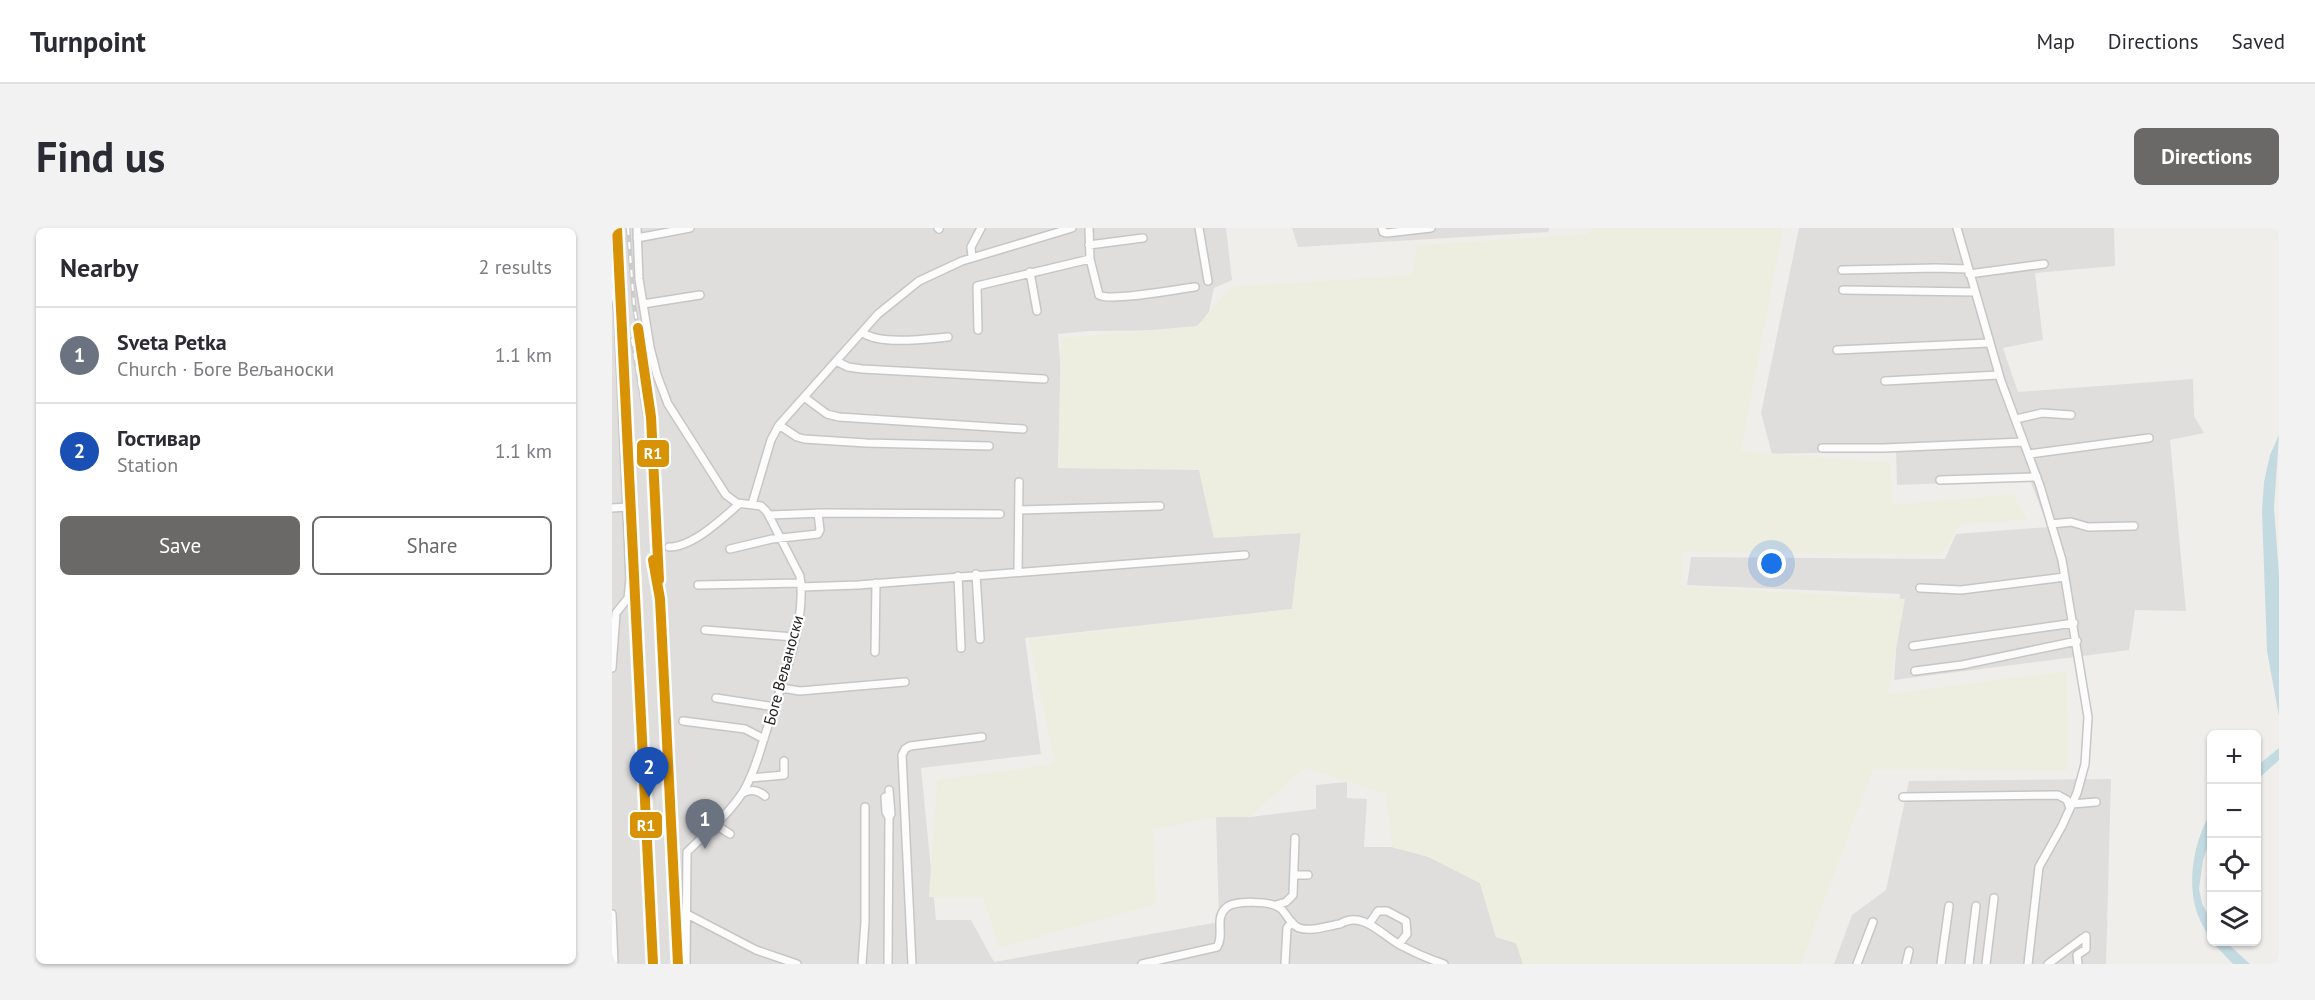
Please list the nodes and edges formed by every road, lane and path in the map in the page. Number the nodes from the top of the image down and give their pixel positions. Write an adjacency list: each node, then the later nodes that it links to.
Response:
1 (637, 228): 10 (street)
2 (690, 228): 10 (street)
3 (981, 228): 13 (street)
4 (1072, 228): 13 (street)
5 (1089, 228): 12 (street)
6 (1199, 228): 19 (street)
7 (1382, 228): 8 (street)
8 (1431, 228)
9 (1956, 228): 18 (street)
10 (638, 238): 25 (street)
11 (1143, 238): 12 (street)
12 (1089, 245): 14 (street)
13 (972, 258): 28 (street)
14 (1090, 259): 17 (street); 20 (street)
15 (2044, 264): 18 (street)
16 (1842, 270): 18 (street)
17 (1030, 272): 26 (street); 27 (street)
18 (1969, 272): 23 (street)
19 (1208, 281)
20 (1195, 287)
21 (1842, 290): 23 (street)
22 (612, 292): 54 (street)
23 (1974, 292): 30 (street)
24 (700, 295): 25 (street)
25 (643, 304): 51 (street)
26 (1036, 311)
27 (978, 330)
28 (863, 333): 29 (street); 32 (street)
29 (948, 337)
30 (1989, 343): 31 (street); 33 (street)
31 (1837, 350)
32 (836, 361): 34 (street); 36 (street)
33 (1999, 375): 35 (street); 40 (street)
34 (1044, 379)
35 (1885, 381)
36 (804, 397): 38 (street); 41 (street)
37 (816, 411): 38 (street)
38 (827, 414): 42 (street)
39 (2071, 415): 40 (street)
40 (2016, 420): 44 (street)
41 (778, 425): 45 (street); 52 (street)
42 (1023, 429)
43 (2149, 438): 47 (street)
44 (2023, 442): 46 (street); 47 (street)
45 (989, 446)
46 (1822, 448)
47 (2029, 454): 48 (street)
48 (2037, 477): 49 (street); 60 (street)
49 (1940, 480)
50 (1019, 482): 56 (street)
51 (739, 504): 52 (street); 63 (street)
52 (752, 504): 59 (street)
53 (1160, 506): 56 (street)
54 (627, 507): 55 (street); 74 (street)
55 (612, 508)
56 (1019, 510): 66 (street)
57 (818, 513): 58 (street); 59 (street); 62 (street)
58 (1000, 513)
59 (769, 515): 62 (street)
60 (2051, 524): 61 (street); 69 (street)
61 (2134, 526)
62 (780, 538): 64 (street); 72 (street)
63 (669, 547)
64 (730, 549)
65 (1245, 555): 66 (street)
66 (1018, 572): 67 (street)
67 (976, 574): 68 (street); 78 (street)
68 (958, 576): 70 (street); 81 (street)
69 (2065, 577): 73 (street); 75 (street)
70 (876, 583): 72 (street); 82 (street)
71 (698, 585): 72 (street)
72 (801, 585): 77 (street, Боге Вељаноски)
73 (1920, 588)
74 (614, 616): 83 (street)
75 (2074, 623): 79 (street); 80 (street)
76 (705, 630): 77 (street)
77 (794, 637): 86 (street, Боге Вељаноски)
78 (980, 639)
79 (2077, 641): 84 (street); 99 (street)
80 (1913, 646)
81 (961, 648)
82 (875, 652)
83 (612, 668)
84 (1915, 672)
85 (905, 682): 86 (street)
86 (781, 687): 88 (street, Боге Вељаноски)
87 (716, 698): 88 (street)
88 (775, 707): 91 (street, Боге Вељаноски)
89 (683, 721): 91 (street)
90 (982, 737): 123 (street)
91 (764, 739): 93 (street, Боге Вељаноски)
92 (784, 761): 93 (street)
93 (750, 778): 94 (street, Боге Вељаноски)
94 (742, 793): 96 (street); 101 (street, Боге Вељаноски)
95 (887, 794): 122 (street)
96 (765, 796)
97 (1903, 797): 99 (street)
98 (2096, 802): 99 (street)
99 (2071, 806): 132 (street)
100 (865, 807): 121 (street)
101 (716, 825): 102 (street); 110 (street, Боге Вељаноски)
102 (730, 834)
103 (1295, 838): 104 (street)
104 (1294, 875): 105 (street); 107 (street)
105 (1308, 875)
106 (1994, 898): 131 (street)
107 (1275, 905): 112 (street); 124 (street)
108 (1949, 906): 129 (street)
109 (1977, 906): 130 (street)
110 (685, 913): 119 (street, Боге Вељаноски); 120 (street)
111 (612, 914): 115 (street)
112 (1292, 922): 114 (street); 125 (street)
113 (1873, 922): 127 (street)
114 (1370, 924): 116 (street); 116 (street)
115 (612, 926): 118 (street)
116 (1399, 944): 126 (street)
117 (1909, 951): 128 (street)
118 (614, 964)
119 (686, 964)
120 (797, 964)
121 (862, 964)
122 (888, 964)
123 (912, 964)
124 (1142, 964)
125 (1285, 964)
126 (1444, 964)
127 (1857, 964)
128 (1906, 964)
129 (1941, 964)
130 (1969, 964)
131 (1986, 964)
132 (2028, 964)
133 (2048, 964): 134 (street)
134 (2078, 964)

